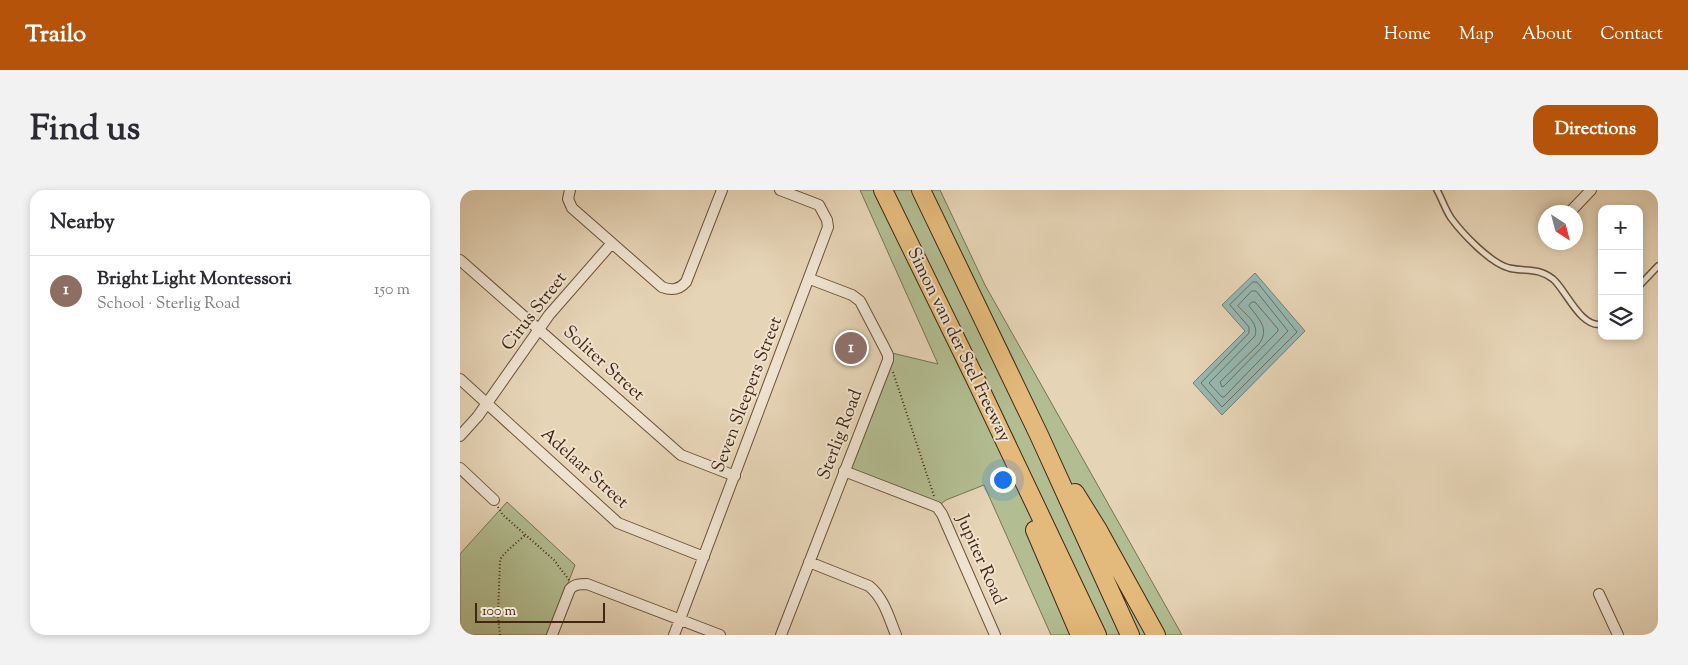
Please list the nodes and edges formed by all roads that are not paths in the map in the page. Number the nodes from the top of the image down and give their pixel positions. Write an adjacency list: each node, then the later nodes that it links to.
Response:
1 (570, 190): 9 (street)
2 (722, 190): 9 (street)
3 (780, 190): 12 (street, Seven Sleepers Street)
4 (882, 190): 20 (highway, Simon van der Stel Freeway)
5 (921, 190): 18 (highway, Simon van der Stel Freeway)
6 (1437, 190): 14 (lane)
7 (1591, 190): 8 (street)
8 (1577, 205)
9 (612, 244): 15 (street, Cirus Street)
10 (460, 260): 15 (street, Soliter Street)
11 (1658, 266): 13 (lane)
12 (810, 279): 22 (street, Sterlig Road); 23 (street, Seven Sleepers Street)
13 (1643, 282)
14 (1598, 325)
15 (539, 329): 17 (street, Cirus Street); 23 (street, Soliter Street)
16 (460, 379): 17 (street, Adelaar Street)
17 (487, 403): 19 (street, Cirus Street); 25 (street, Adelaar Street)
18 (1039, 435): 37 (highway, Simon van der Stel Freeway); 38 (highway)
19 (460, 436)
20 (1002, 436): 35 (highway); 36 (highway, Simon van der Stel Freeway)
21 (460, 468): 24 (street)
22 (844, 471): 26 (street, Sterlig Road); 34 (street, Jupiter Road)
23 (735, 476): 25 (street, Seven Sleepers Street)
24 (496, 503)
25 (704, 557): 28 (street, Seven Sleepers Street)
26 (809, 562): 32 (street, Sterlig Road); 33 (street)
27 (1599, 594): 39 (street)
28 (679, 620): 29 (street); 30 (street, Seven Sleepers Street); 31 (street)
29 (552, 635)
30 (674, 635)
31 (720, 635)
32 (781, 635)
33 (896, 635)
34 (995, 635)
35 (1080, 635)
36 (1098, 635)
37 (1130, 635)
38 (1156, 635)
39 (1618, 635)

